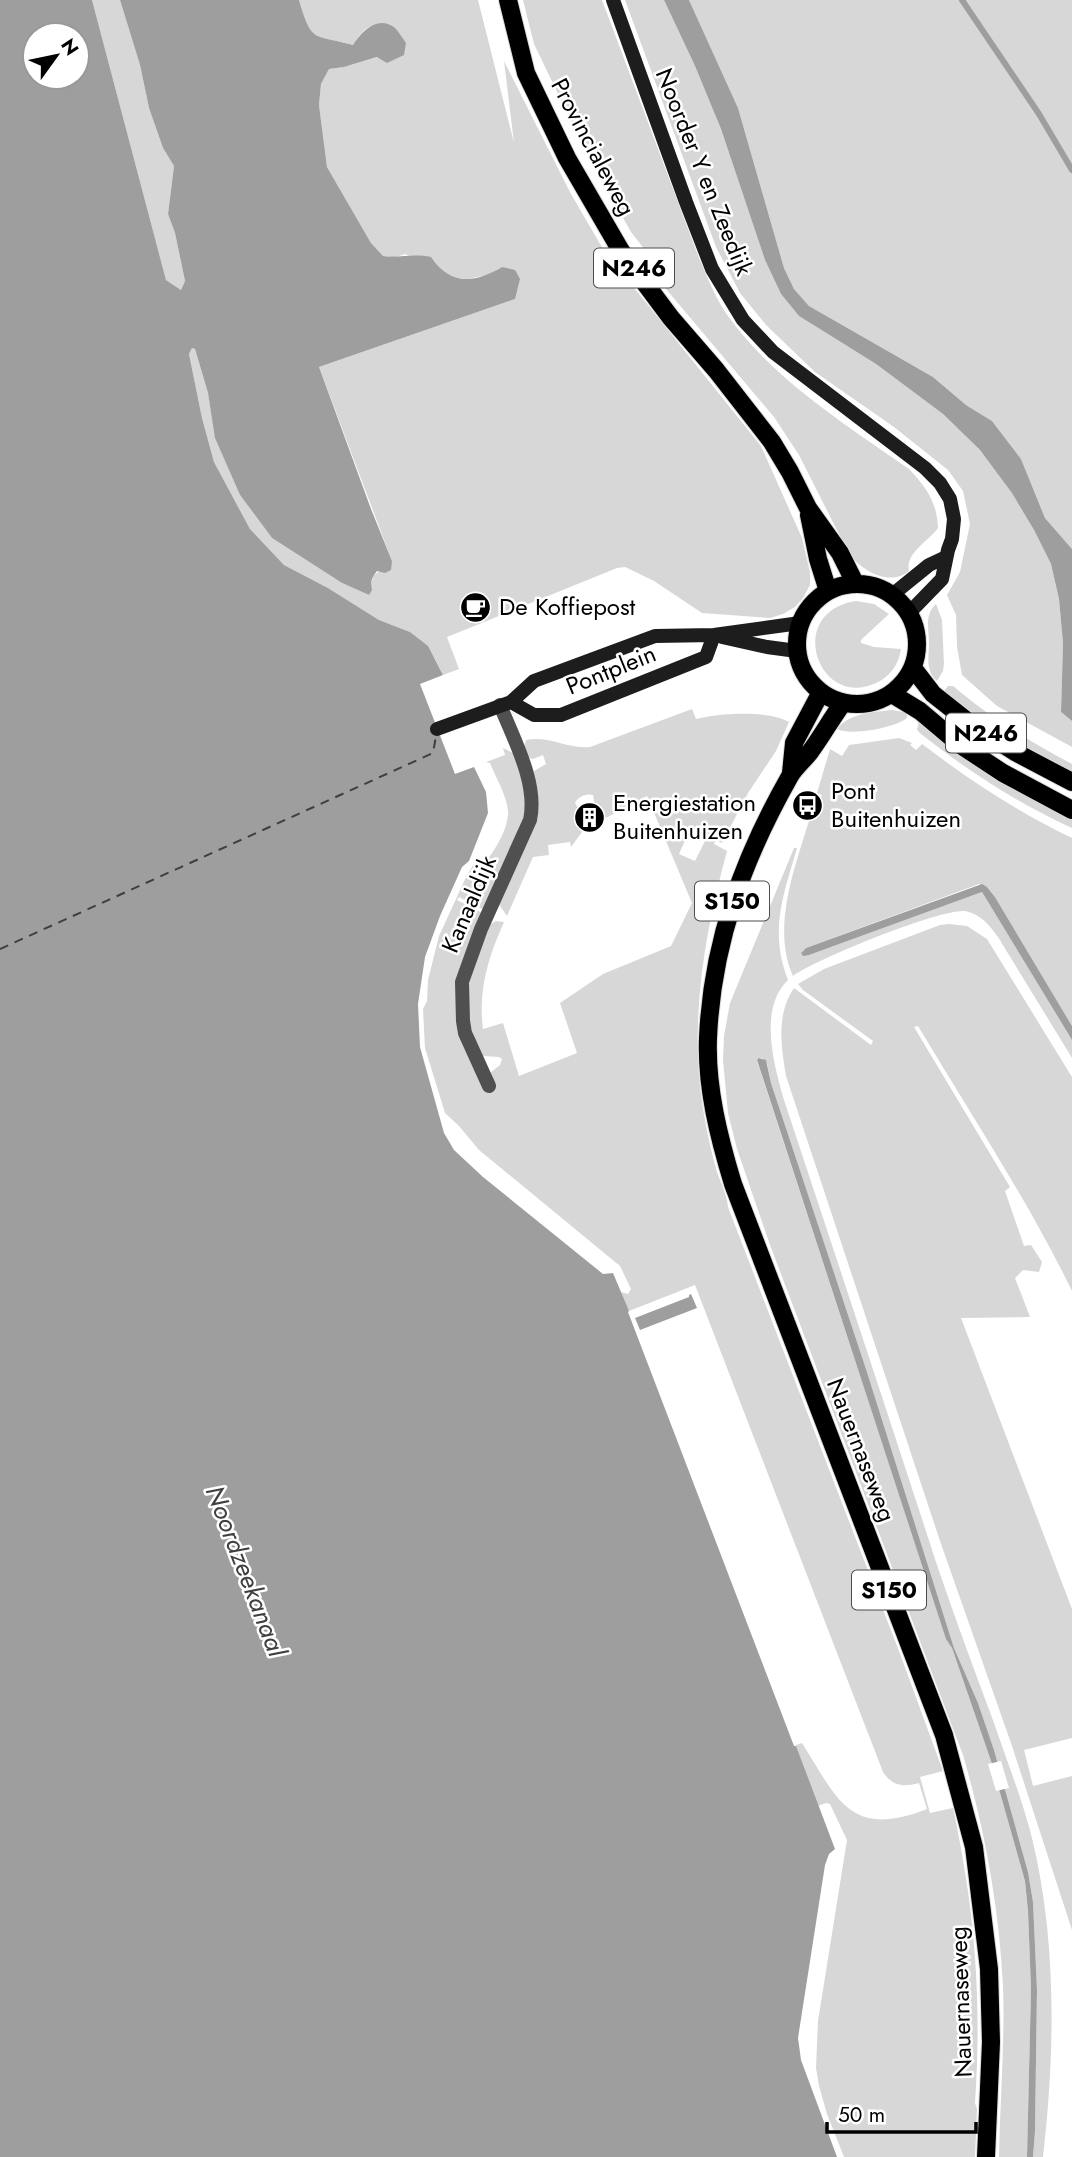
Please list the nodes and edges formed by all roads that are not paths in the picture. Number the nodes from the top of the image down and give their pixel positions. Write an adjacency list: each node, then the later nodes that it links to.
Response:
1 (508, 0): 3 (main road, Provincialeweg / N246)
2 (613, 0): 4 (street, Noorder Y en Zeedijk)
3 (808, 508): 5 (main road, Provincialeweg / N246); 6 (main road, Provincialeweg / N246)
4 (946, 557): 7 (street); 8 (street, Noorder Y en Zeedijk)
5 (855, 583): 6 (main road); 7 (main road)
6 (828, 592): 9 (main road)
7 (892, 595): 8 (main road)
8 (909, 613): 12 (main road)
9 (800, 623): 10 (street, Pontplein); 11 (main road)
10 (714, 635): 11 (street, Pontplein); 16 (street, Pontplein); 16 (street, Pontplein)
11 (797, 652): 13 (main road)
12 (913, 668): 14 (main road); 19 (main road, N246)
13 (821, 692): 15 (main road); 18 (main road, Nauernaseweg / S150)
14 (892, 694): 15 (main road); 20 (main road, N246)
15 (842, 703): 18 (main road, Nauernaseweg / S150)
16 (506, 704): 17 (street, Pontplein); 21 (street, Kanaaldijk)
17 (437, 729)
18 (791, 773): 22 (main road, Nauernaseweg / S150)
19 (1072, 782)
20 (1072, 810)
21 (489, 1086)
22 (986, 2157)

